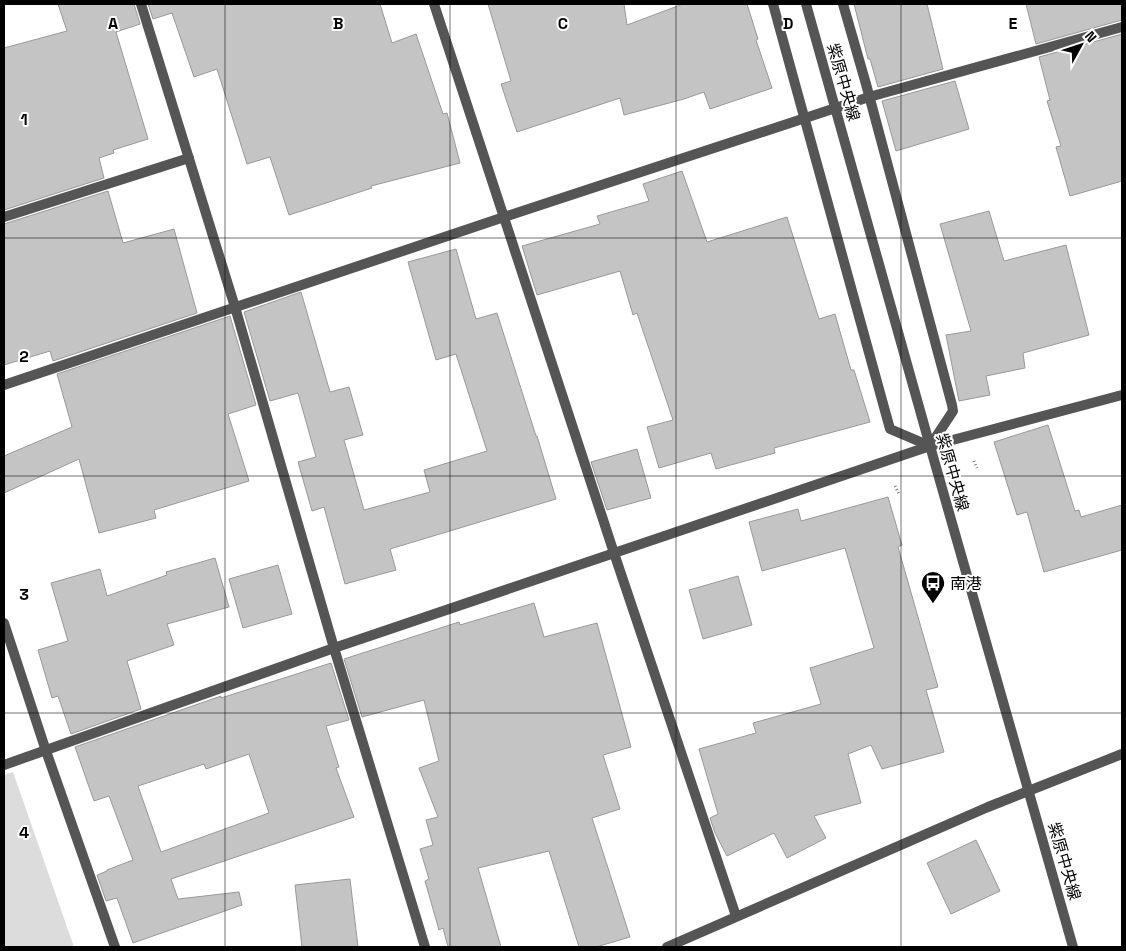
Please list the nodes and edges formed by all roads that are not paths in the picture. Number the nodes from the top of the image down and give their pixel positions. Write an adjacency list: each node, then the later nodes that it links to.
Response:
1 (141, 4): 9 (street)
2 (434, 4): 11 (street)
3 (772, 4): 8 (street)
4 (806, 4): 15 (street, 紫原中央線, bridge)
5 (843, 4): 7 (street)
6 (1122, 27): 7 (street)
7 (869, 97): 8 (street); 15 (street)
8 (804, 118): 11 (street); 15 (street)
9 (189, 158): 10 (street); 12 (street)
10 (4, 217)
11 (504, 217): 12 (street); 16 (street)
12 (236, 307): 13 (street); 18 (street)
13 (4, 385)
14 (1122, 395): 15 (street)
15 (930, 446): 16 (street); 22 (street, 紫原中央線)
16 (614, 553): 18 (street); 23 (street)
17 (4, 623): 19 (street)
18 (334, 648): 19 (street); 25 (street)
19 (46, 751): 21 (street); 24 (street)
20 (1122, 754): 22 (street)
21 (4, 765)
22 (1029, 790): 23 (street); 27 (street, 紫原中央線)
23 (736, 916): 26 (street)
24 (115, 947)
25 (425, 947)
26 (666, 947)
27 (1073, 947)

